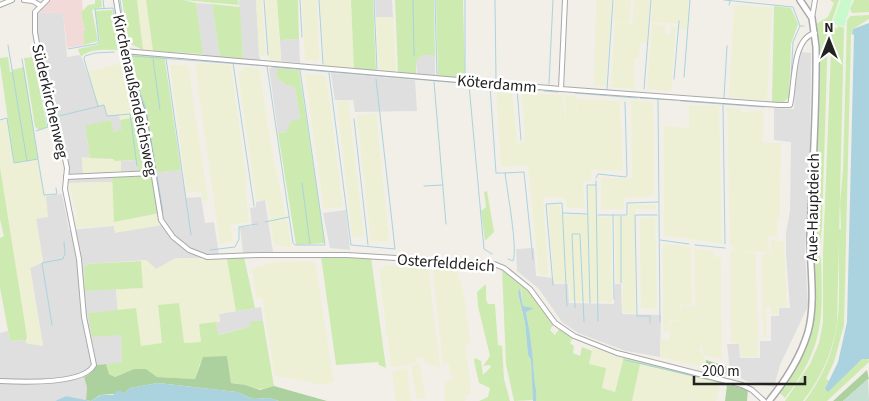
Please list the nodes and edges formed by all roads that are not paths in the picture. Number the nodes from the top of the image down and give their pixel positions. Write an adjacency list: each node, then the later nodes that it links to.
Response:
1 (12, 0): 8 (street)
2 (24, 0): 9 (street)
3 (47, 0): 9 (street)
4 (116, 0): 12 (street, Kirchenaußendeichsweg)
5 (565, 0): 13 (street)
6 (815, 0): 7 (street); 10 (street)
7 (804, 1): 10 (street, Aue-Hauptdeich)
8 (0, 5)
9 (41, 6): 15 (street, Süderkirchenweg)
10 (812, 18): 11 (street, Aue-Hauptdeich)
11 (815, 33): 13 (street, Köterdamm); 19 (street, Aue-Hauptdeich)
12 (124, 51): 13 (street, Köterdamm); 14 (street, Kirchenaußendeichsweg)
13 (561, 89)
14 (153, 173): 15 (street); 16 (street, Kirchenaußendeichsweg)
15 (66, 177): 17 (street, Süderkirchenweg)
16 (180, 243): 18 (street, Osterfelddeich)
17 (0, 381)
18 (764, 401)
19 (768, 401)

